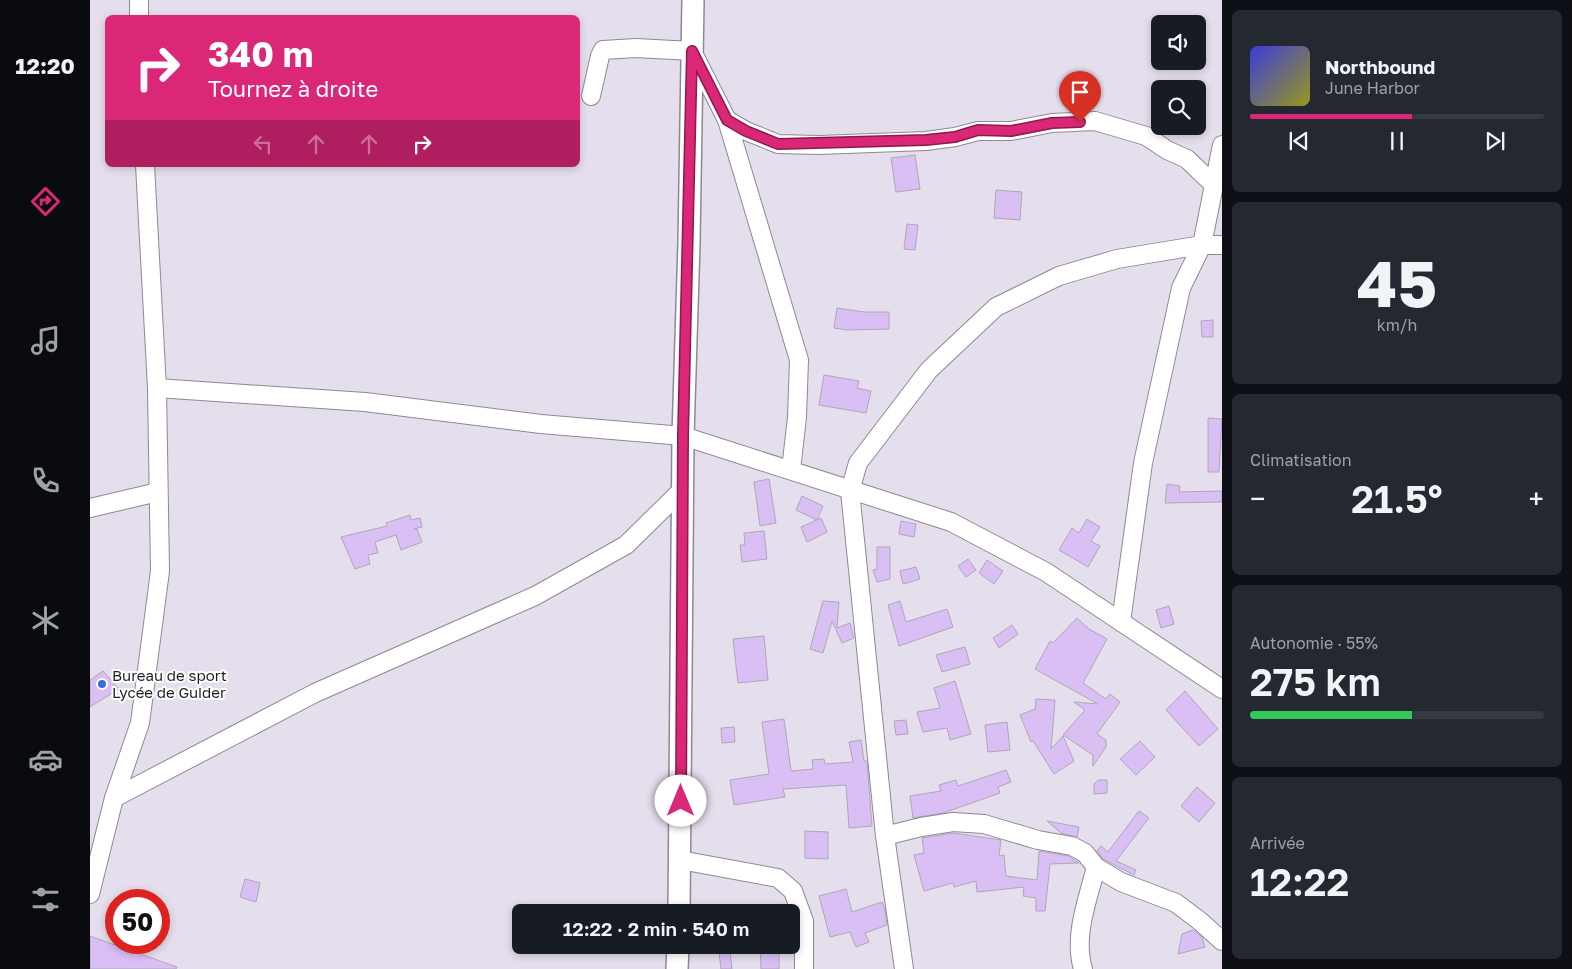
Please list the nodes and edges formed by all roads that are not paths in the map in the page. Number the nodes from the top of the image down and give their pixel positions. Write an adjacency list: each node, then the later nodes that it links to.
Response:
1 (139, 0): 3 (street)
2 (693, 0): 4 (main road)
3 (139, 15)
4 (692, 51): 5 (street); 6 (street); 13 (main road)
5 (591, 96)
6 (727, 120): 9 (street); 14 (street)
7 (1222, 145): 9 (street)
8 (144, 167): 12 (street)
9 (1214, 185): 10 (street)
10 (1202, 245): 11 (street); 16 (street); 19 (street)
11 (1222, 245)
12 (157, 388): 13 (street); 17 (street)
13 (683, 436): 14 (street); 15 (main road)
14 (791, 470): 16 (street)
15 (683, 489): 21 (street); 23 (main road)
16 (850, 491): 19 (street); 22 (street)
17 (158, 492): 18 (street); 21 (street)
18 (90, 508)
19 (1121, 622): 20 (street)
20 (1222, 689)
21 (114, 798): 25 (street)
22 (885, 836): 24 (street); 31 (street)
23 (680, 860): 26 (main road); 30 (street)
24 (1096, 867): 27 (street); 32 (street)
25 (90, 894)
26 (679, 904)
27 (1222, 941)
28 (678, 954): 29 (main road)
29 (677, 969)
30 (804, 969)
31 (904, 969)
32 (1083, 969)

